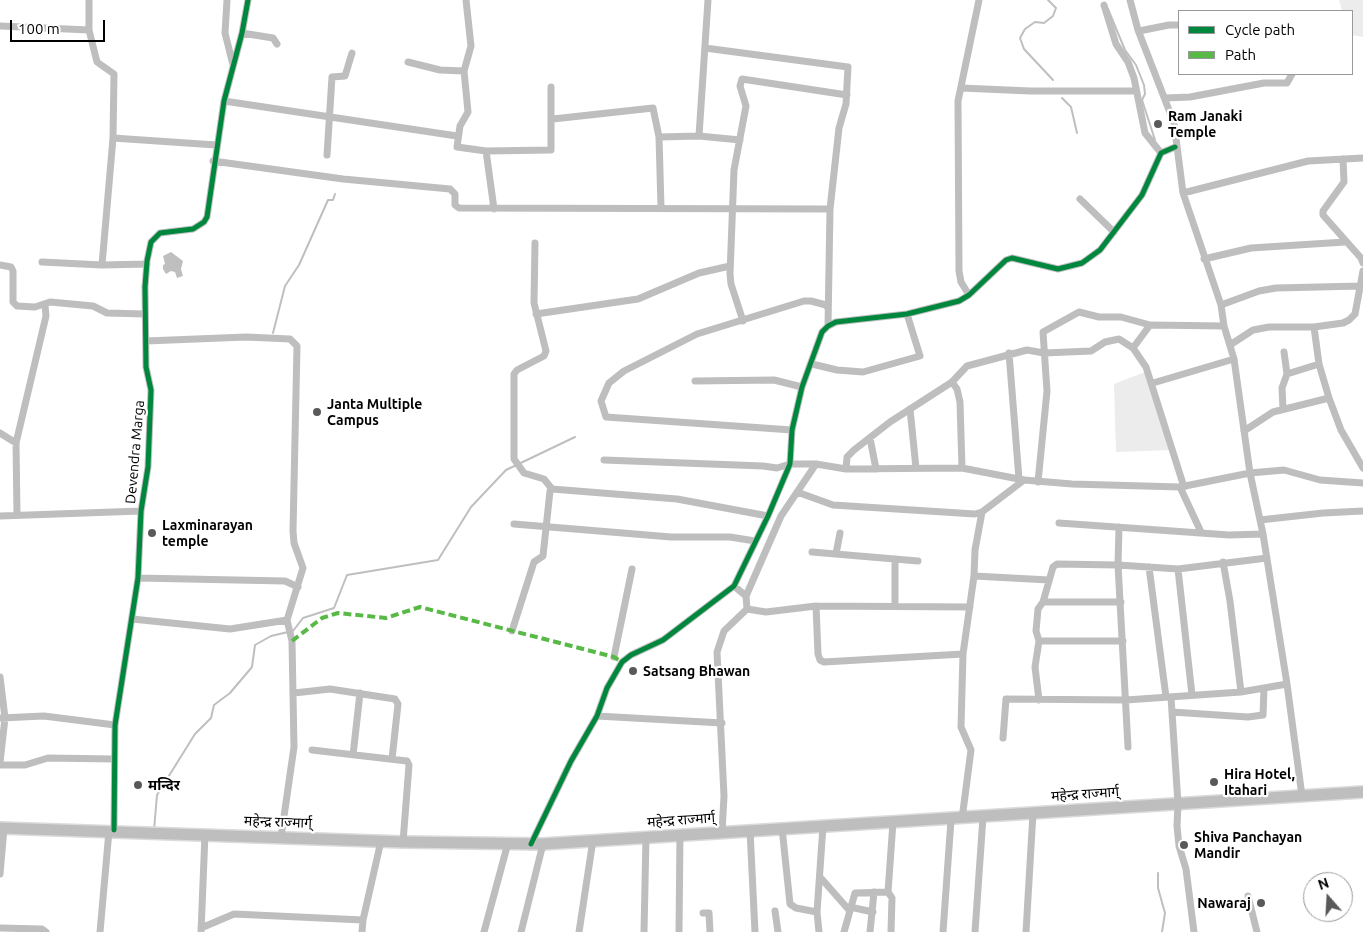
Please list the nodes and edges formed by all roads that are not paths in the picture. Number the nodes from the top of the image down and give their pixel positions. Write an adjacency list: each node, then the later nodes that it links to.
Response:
1 (89, 0): 11 (street)
2 (227, 0): 18 (street)
3 (248, 0): 13 (street, Devendra Marga)
4 (466, 0): 19 (street)
5 (708, 0): 15 (street)
6 (979, 0): 22 (street)
7 (1130, 0): 12 (street)
8 (1104, 5): 23 (street)
9 (1178, 25): 12 (street)
10 (0, 26): 11 (street)
11 (89, 30): 32 (street)
12 (1140, 31): 25 (street)
13 (242, 34): 14 (street); 18 (street, Devendra Marga)
14 (276, 44)
15 (704, 48): 24 (street); 30 (street)
16 (352, 53): 27 (street)
17 (408, 62): 19 (street)
18 (233, 65): 26 (street, Devendra Marga)
19 (464, 71): 29 (street)
20 (1291, 75): 25 (street)
21 (551, 86): 28 (street)
22 (961, 88): 23 (street); 60 (street)
23 (1136, 91): 37 (street)
24 (847, 95): 33 (street); 47 (street)
25 (1165, 98): 35 (street)
26 (224, 101): 27 (street); 34 (street, Devendra Marga)
27 (328, 117): 29 (street); 38 (street)
28 (552, 119): 31 (street); 36 (street)
29 (457, 136): 36 (street)
30 (699, 136): 31 (street); 33 (street)
31 (659, 137): 44 (street)
32 (113, 138): 34 (street); 56 (street)
33 (740, 140): 46 (street)
34 (216, 145): 41 (street, Devendra Marga)
35 (1175, 147): 37 (street); 42 (street)
36 (486, 150): 45 (street)
37 (1161, 153): 48 (street)
38 (327, 155)
39 (1363, 158): 40 (street)
40 (1343, 159): 42 (street); 49 (street)
41 (213, 161): 45 (street); 54 (street, Devendra Marga)
42 (1183, 193): 51 (street)
43 (1080, 199): 48 (street)
44 (661, 207): 45 (street); 46 (street)
45 (494, 209)
46 (733, 209): 47 (street); 57 (street)
47 (830, 209): 63 (street)
48 (1114, 232): 60 (street)
49 (1345, 242): 51 (street); 53 (street)
50 (535, 243): 65 (street)
51 (1204, 259): 62 (street)
52 (42, 262): 56 (street)
53 (1363, 263)
54 (147, 264): 56 (street); 64 (street, Devendra Marga)
55 (0, 265): 61 (street)
56 (102, 265)
57 (730, 266): 65 (street); 67 (street)
58 (1363, 271): 59 (street)
59 (1361, 286): 62 (street); 71 (street)
60 (969, 295): 66 (street)
61 (45, 304): 64 (street); 93 (street)
62 (1221, 305): 70 (street)
63 (828, 308): 67 (street); 69 (street)
64 (145, 314): 72 (street, Devendra Marga)
65 (536, 314): 107 (street)
66 (908, 314): 69 (street); 79 (street)
67 (743, 320): 89 (street)
68 (1150, 325): 70 (street); 74 (street); 76 (street)
69 (828, 326): 79 (street)
70 (1224, 326): 73 (street)
71 (1314, 327): 73 (street); 80 (street)
72 (146, 341): 109 (street, Devendra Marga); 138 (street)
73 (1230, 345): 78 (street)
74 (1134, 348): 76 (street); 84 (street)
75 (1284, 352): 81 (street)
76 (1044, 353): 77 (street); 104 (street)
77 (1009, 354): 83 (street); 103 (street)
78 (1234, 359): 84 (street); 90 (street)
79 (812, 364): 85 (street)
80 (1318, 364): 81 (street); 86 (street)
81 (1287, 374): 88 (street)
82 (696, 381): 85 (street)
83 (952, 382): 87 (street); 98 (street)
84 (1153, 383): 106 (street)
85 (802, 387): 89 (street)
86 (1329, 398): 88 (street); 99 (street)
87 (910, 409): 92 (street); 97 (street)
88 (1283, 409): 90 (street)
89 (792, 430): 95 (street)
90 (1244, 431): 102 (street)
91 (0, 433): 93 (street)
92 (870, 438): 100 (street); 101 (street)
93 (16, 444): 113 (street)
94 (604, 460): 95 (street)
95 (790, 464): 96 (street); 114 (street)
96 (816, 464): 100 (street); 108 (street)
97 (916, 468): 98 (street); 101 (street)
98 (962, 468): 103 (street)
99 (1363, 468)
100 (846, 469): 101 (street)
101 (876, 469)
102 (1250, 473): 105 (street); 106 (street); 115 (street)
103 (1021, 479): 104 (street); 111 (street)
104 (1038, 482): 106 (street)
105 (1363, 483)
106 (1182, 487): 120 (street)
107 (552, 489): 114 (street); 118 (street)
108 (797, 492): 111 (street); 139 (street)
109 (141, 511): 113 (street); 135 (street, Devendra Marga)
110 (1363, 511): 115 (street)
111 (982, 512): 134 (street)
112 (0, 516): 113 (street)
113 (17, 516)
114 (768, 516): 123 (street)
115 (1260, 520): 122 (street)
116 (1059, 523): 119 (street)
117 (514, 524): 118 (street)
118 (546, 526): 123 (street); 148 (street)
119 (1120, 527): 120 (street); 130 (street)
120 (1200, 532): 122 (street)
121 (840, 533): 125 (street)
122 (1263, 534): 126 (street)
123 (755, 542): 137 (street)
124 (812, 552): 125 (street)
125 (836, 554): 127 (street)
126 (1267, 558): 129 (street); 154 (street)
127 (895, 559): 128 (street); 143 (street)
128 (918, 561)
129 (1223, 562): 133 (street); 156 (street)
130 (1118, 565): 131 (street); 136 (street); 141 (street)
131 (1150, 567): 133 (street); 160 (street)
132 (632, 569): 152 (street)
133 (1178, 569): 159 (street)
134 (974, 576): 136 (street); 144 (street)
135 (138, 578): 138 (street); 146 (street, Devendra Marga)
136 (1049, 580): 140 (street)
137 (734, 586): 139 (street); 164 (street)
138 (298, 587): 147 (street)
139 (746, 596): 145 (street)
140 (1043, 602): 141 (street); 149 (street)
141 (1121, 602): 150 (street)
142 (816, 606): 143 (street); 145 (street); 151 (street)
143 (896, 606): 144 (street)
144 (970, 607): 151 (street)
145 (747, 609): 166 (street)
146 (132, 619): 147 (street); 167 (street, Devendra Marga)
147 (287, 620): 157 (street)
148 (512, 631)
149 (1039, 641): 150 (street); 161 (street)
150 (1123, 641): 162 (street)
151 (964, 654): 180 (street)
152 (614, 657)
153 (0, 676): 165 (street)
154 (1287, 684): 155 (street); 176 (street)
155 (1264, 688): 156 (street); 163 (street)
156 (1241, 692): 159 (street)
157 (294, 693): 158 (street); 190 (street)
158 (360, 694): 171 (street); 173 (street)
159 (1192, 696): 160 (street)
160 (1168, 697): 162 (street); 163 (street)
161 (1039, 700): 162 (street); 168 (street)
162 (1126, 700): 169 (street)
163 (1172, 712): 177 (street)
164 (596, 716): 166 (street); 196 (street)
165 (2, 718): 167 (street); 174 (street)
166 (722, 723): 187 (street)
167 (115, 725): 172 (street, Devendra Marga)
168 (1003, 738)
169 (1128, 747)
170 (312, 750): 171 (street)
171 (353, 755): 173 (street)
172 (113, 759): 174 (street); 185 (street, Devendra Marga)
173 (392, 759): 194 (street)
174 (0, 763)
175 (1363, 792): 176 (highway, महेन्द्र राज्मार्ग्)
176 (1302, 796): 177 (highway, महेन्द्र राज्मार्ग्)
177 (1178, 804): 178 (highway, महेन्द्र राज्मार्ग्); 229 (street)
178 (1033, 813): 179 (highway, महेन्द्र राज्मार्ग्); 228 (street)
179 (983, 817): 180 (highway, महेन्द्र राज्मार्ग्); 227 (street)
180 (957, 819): 181 (highway, महेन्द्र राज्मार्ग्); 226 (street)
181 (893, 822): 182 (highway, महेन्द्र राज्मार्ग्); 201 (street)
182 (823, 826): 184 (highway, महेन्द्र राज्मार्ग्); 199 (street)
183 (2, 828): 185 (highway, महेन्द्र राज्मार्ग्); 198 (street)
184 (782, 828): 186 (highway, महेन्द्र राज्मार्ग्); 205 (street)
185 (112, 830): 188 (highway, महेन्द्र राज्मार्ग्); 212 (street, Devendra Marga)
186 (750, 830): 187 (highway, महेन्द्र राज्मार्ग्); 220 (street)
187 (722, 832): 189 (highway, महेन्द्र राज्मार्ग्)
188 (205, 834): 190 (highway, महेन्द्र राज्मार्ग्); 210 (street)
189 (680, 835): 191 (highway, महेन्द्र राज्मार्ग्); 218 (street)
190 (281, 837): 193 (highway, महेन्द्र राज्मार्ग्)
191 (646, 837): 192 (highway, महेन्द्र राज्मार्ग्); 217 (street)
192 (593, 840): 197 (highway, महेन्द्र राज्मार्ग्); 216 (street)
193 (381, 841): 194 (highway, महेन्द्र राज्मार्ग्); 208 (street)
194 (403, 842): 195 (highway, महेन्द्र राज्मार्ग्)
195 (508, 843): 196 (highway, महेन्द्र राज्मार्ग्); 214 (street)
196 (531, 844): 197 (highway, महेन्द्र राज्मार्ग्)
197 (543, 844): 215 (street)
198 (0, 874)
199 (820, 877): 203 (street); 205 (street)
200 (874, 892): 201 (street); 203 (street); 206 (street)
201 (888, 892): 225 (street)
202 (1248, 896): 230 (street)
203 (849, 909): 206 (street); 223 (street)
204 (775, 912): 221 (street)
205 (817, 912): 222 (street)
206 (873, 912): 224 (street)
207 (703, 913): 219 (street)
208 (363, 920): 210 (street); 213 (street)
209 (0, 928): 211 (street)
210 (201, 930)
211 (46, 932)
212 (100, 932)
213 (362, 932)
214 (484, 932)
215 (521, 932)
216 (579, 932)
217 (644, 932)
218 (679, 932)
219 (710, 932)
220 (755, 932)
221 (778, 932)
222 (819, 932)
223 (844, 932)
224 (870, 932)
225 (891, 932)
226 (944, 932)
227 (975, 932)
228 (1026, 932)
229 (1194, 932)
230 (1257, 932)

